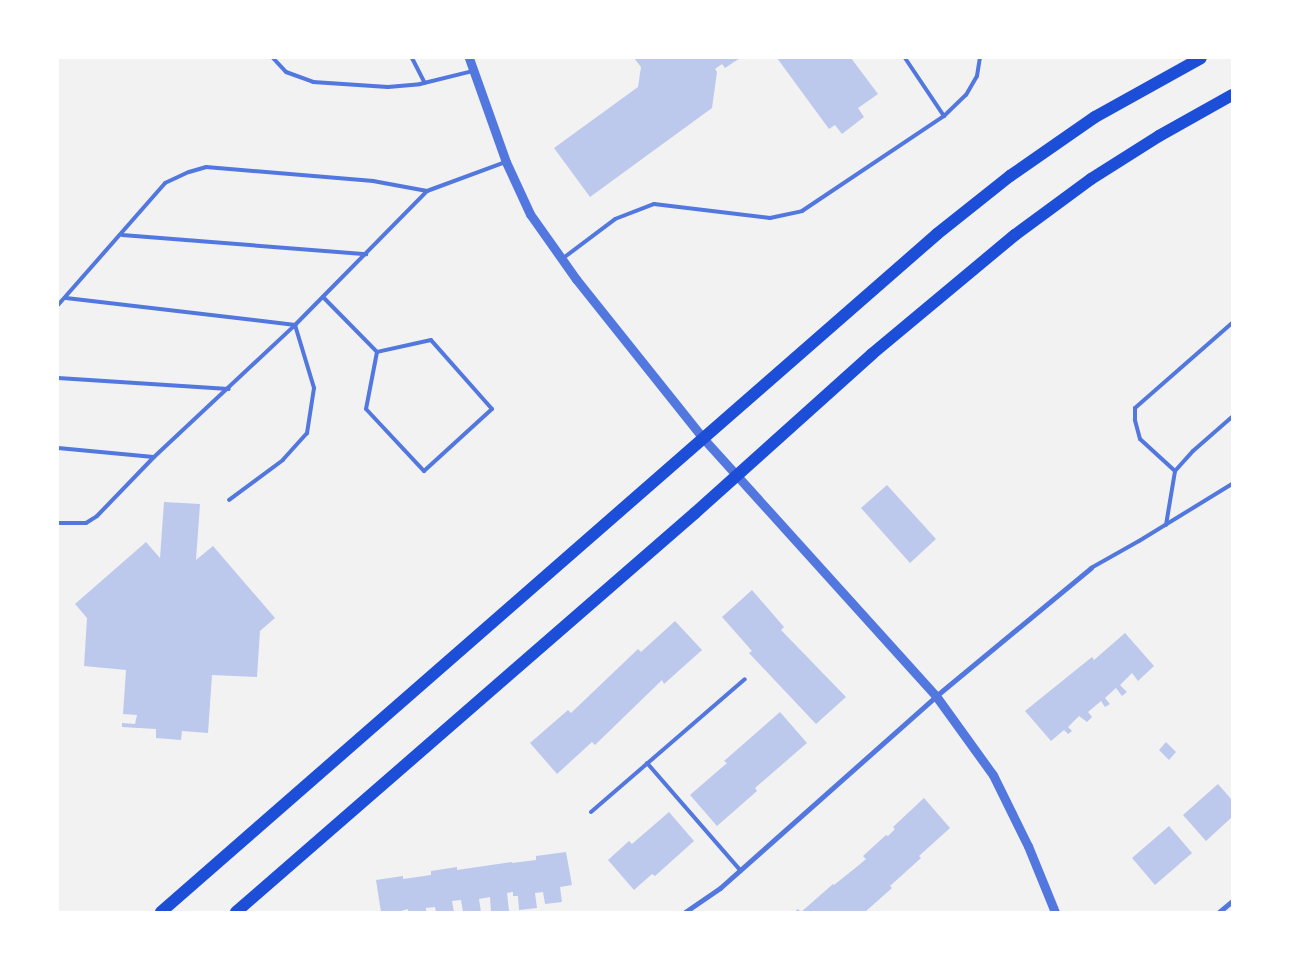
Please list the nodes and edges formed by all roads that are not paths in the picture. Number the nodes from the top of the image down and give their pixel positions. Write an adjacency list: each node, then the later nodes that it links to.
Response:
1 (273, 58): 8 (lane)
2 (412, 58): 8 (lane)
3 (469, 58): 7 (street)
4 (905, 58): 10 (lane)
5 (980, 58): 10 (lane)
6 (1201, 58): 25 (main road)
7 (474, 71): 8 (lane); 11 (street)
8 (425, 83)
9 (1232, 95): 29 (main road)
10 (944, 116): 15 (lane)
11 (506, 162): 12 (lane); 15 (street)
12 (426, 192): 13 (lane); 14 (lane)
13 (122, 235): 14 (lane); 17 (lane)
14 (366, 254): 16 (lane)
15 (562, 259): 25 (street)
16 (323, 297): 20 (lane); 21 (lane)
17 (66, 298): 18 (lane); 20 (lane)
18 (58, 306)
19 (1232, 323): 28 (lane)
20 (296, 325): 23 (lane); 31 (lane)
21 (377, 352): 21 (lane)
22 (58, 378): 23 (lane)
23 (229, 389): 27 (lane)
24 (1232, 417): 28 (lane)
25 (702, 437): 29 (street); 41 (main road)
26 (58, 448): 27 (lane)
27 (154, 457): 32 (lane)
28 (1175, 471): 33 (lane)
29 (737, 474): 36 (street); 42 (main road)
30 (1232, 484): 33 (lane)
31 (229, 500)
32 (58, 523)
33 (1166, 525): 34 (lane)
34 (1091, 568): 36 (street)
35 (745, 679): 37 (lane)
36 (936, 696): 39 (street); 44 (street)
37 (648, 763): 38 (lane); 39 (lane)
38 (592, 812)
39 (741, 871): 43 (street)
40 (1232, 901): 45 (street)
41 (161, 912)
42 (236, 912)
43 (685, 912)
44 (1055, 912)
45 (1219, 912)

